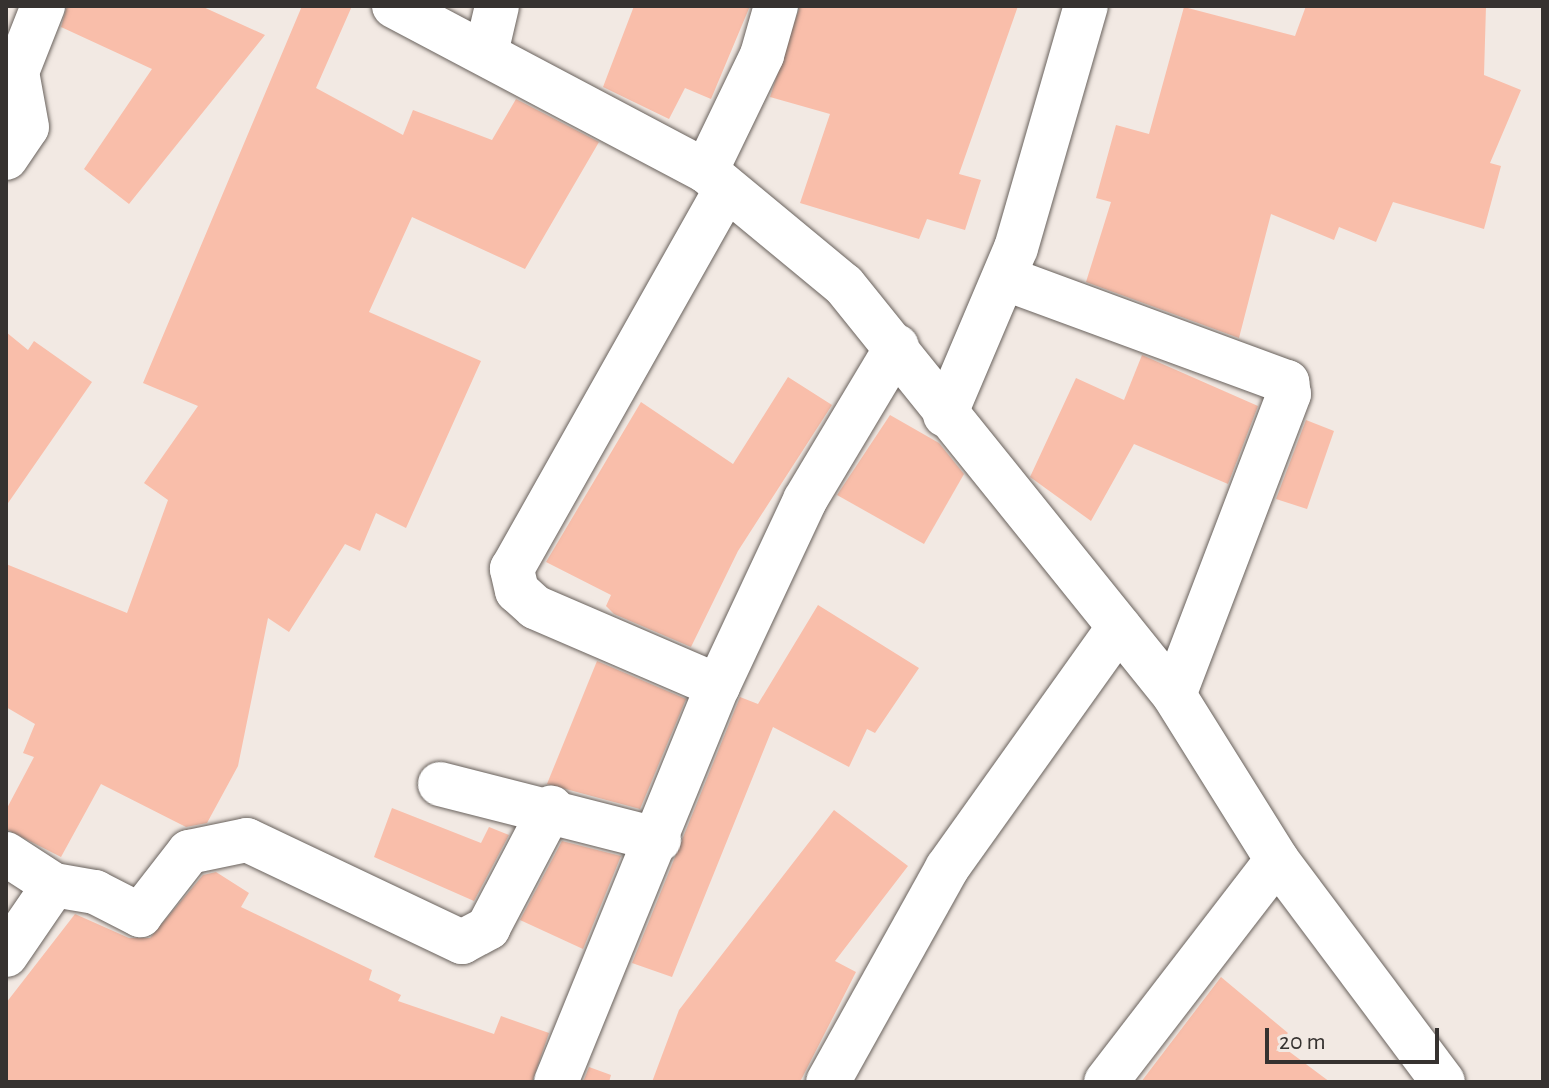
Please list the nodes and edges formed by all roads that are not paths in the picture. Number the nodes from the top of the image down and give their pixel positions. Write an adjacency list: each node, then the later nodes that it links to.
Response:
1 (43, 6): 7 (street)
2 (394, 6): 6 (street)
3 (497, 6): 6 (street)
4 (776, 6): 8 (street)
5 (1086, 6): 9 (street)
6 (486, 53): 8 (street)
7 (6, 158)
8 (716, 180): 10 (street); 13 (street)
9 (1004, 278): 11 (street); 14 (street)
10 (897, 346): 11 (street); 13 (street)
11 (945, 415): 12 (street)
12 (1119, 627): 14 (street); 23 (street)
13 (718, 686): 17 (street)
14 (1174, 695): 19 (street)
15 (440, 784): 16 (street)
16 (551, 808): 17 (street); 20 (street)
17 (659, 840): 22 (street)
18 (6, 854): 20 (street)
19 (1277, 860): 24 (street); 25 (street)
20 (54, 885): 21 (street)
21 (6, 955)
22 (556, 1082)
23 (828, 1082)
24 (1106, 1082)
25 (1443, 1082)

